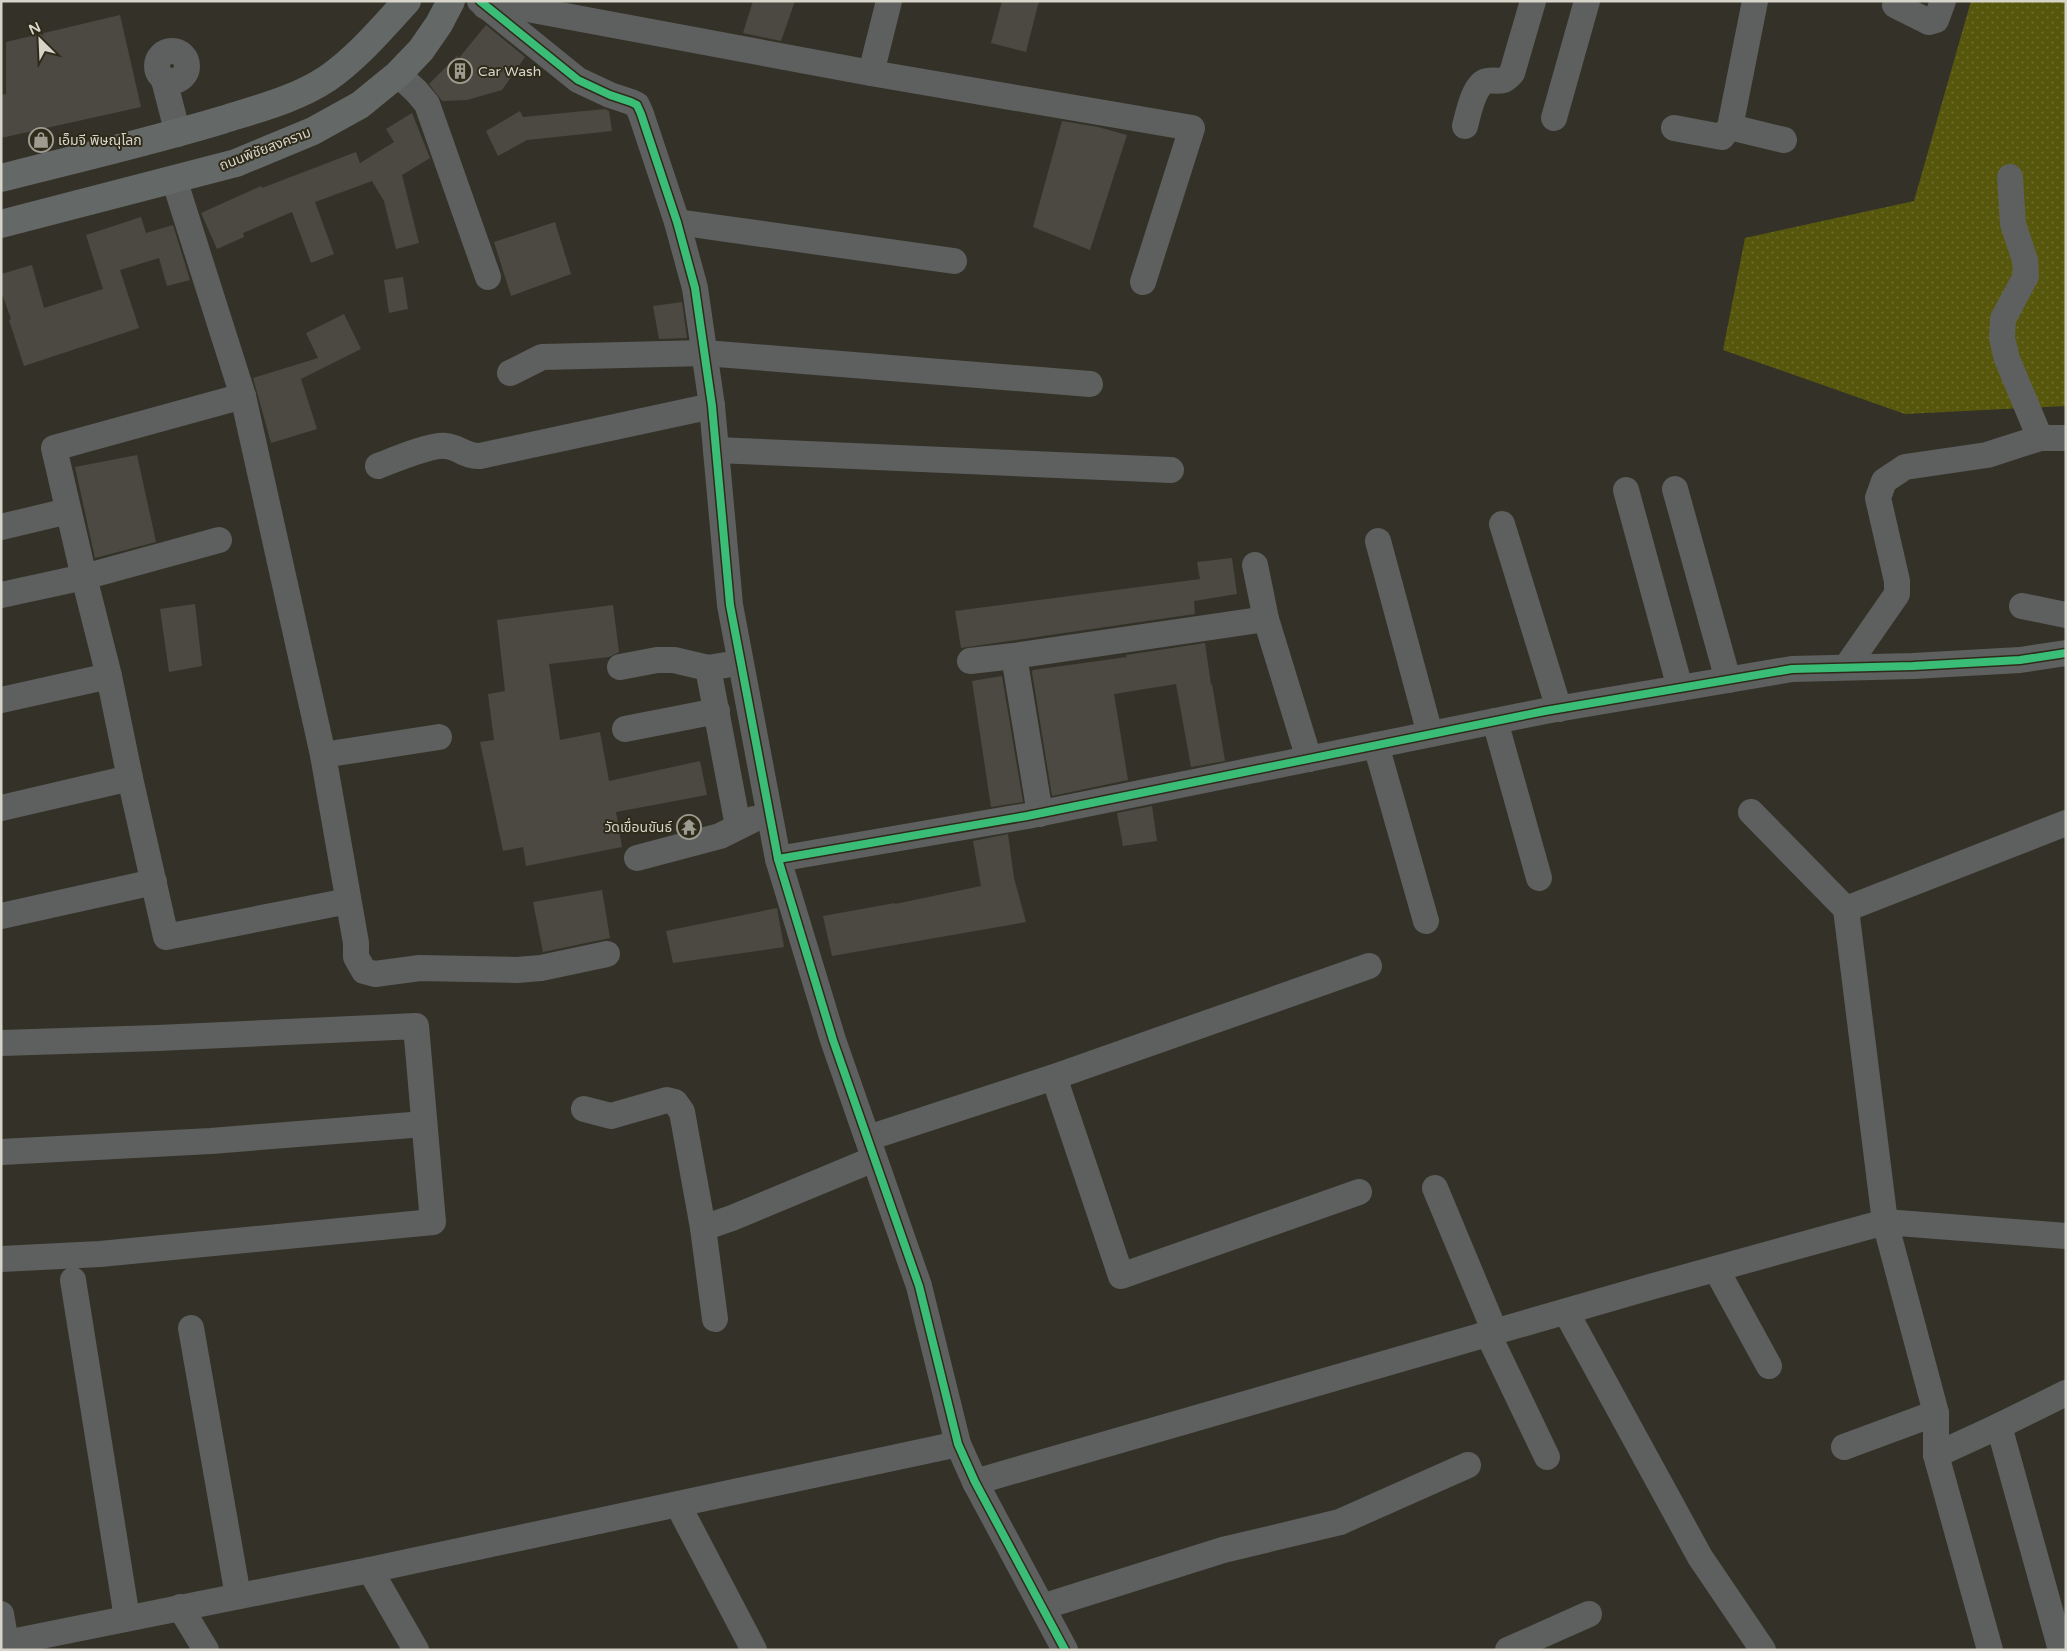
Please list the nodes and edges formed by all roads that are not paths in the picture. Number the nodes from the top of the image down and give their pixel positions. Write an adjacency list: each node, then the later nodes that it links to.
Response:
1 (407, 1): 17 (main road)
2 (451, 1): 11 (main road, ถนนพิชัยสงคราม)
3 (889, 1): 10 (street)
4 (1533, 1): 14 (street)
5 (1587, 1): 13 (street)
6 (1756, 1): 15 (street)
7 (1943, 1): 9 (street)
8 (482, 3): 10 (street); 22 (street)
9 (1891, 3)
10 (871, 73): 26 (street)
11 (398, 74): 21 (main road, ถนนพิชัยสงคราม); 25 (street)
12 (164, 80): 17 (street)
13 (1554, 118)
14 (1465, 126)
15 (1730, 127): 16 (street); 18 (street)
16 (1674, 128)
17 (178, 134): 20 (main road)
18 (1784, 140)
19 (2010, 177): 32 (street)
20 (1, 178)
21 (174, 179): 23 (main road, ถนนพิชัยสงคราม); 30 (street)
22 (678, 222): 24 (street); 27 (street)
23 (1, 224)
24 (954, 261)
25 (488, 277)
26 (1143, 282)
27 (705, 353): 28 (street); 29 (street); 31 (street)
28 (510, 373)
29 (1090, 384)
30 (243, 396): 39 (street); 68 (street)
31 (712, 406): 34 (street); 35 (street)
32 (2040, 438): 33 (street); 54 (street)
33 (2066, 438)
34 (716, 450): 36 (street); 52 (street)
35 (378, 466)
36 (1171, 470)
37 (1674, 489): 58 (street)
38 (1626, 490): 59 (street)
39 (68, 511): 41 (street); 45 (street)
40 (1502, 524): 61 (street)
41 (1, 527)
42 (219, 540): 45 (street)
43 (1378, 541): 65 (street)
44 (1256, 565): 49 (street)
45 (84, 577): 46 (street); 57 (street)
46 (1, 595)
47 (2022, 606): 48 (street)
48 (2066, 615)
49 (1266, 619): 51 (street); 69 (street)
50 (2066, 653): 54 (street)
51 (1014, 656): 53 (street); 73 (street)
52 (741, 661): 56 (street); 74 (street)
53 (970, 661)
54 (1848, 666): 58 (street)
55 (620, 667): 56 (street)
56 (708, 668): 62 (street)
57 (109, 676): 60 (street); 70 (street)
58 (1728, 680): 59 (street)
59 (1680, 688): 61 (street)
60 (1, 700)
61 (1558, 709): 63 (street)
62 (717, 711): 64 (street); 76 (street)
63 (1495, 721): 65 (street); 79 (street)
64 (625, 729)
65 (1430, 734): 67 (street)
66 (439, 737): 68 (street)
67 (1376, 746): 69 (street); 84 (street)
68 (323, 755): 81 (street)
69 (1309, 759): 73 (street)
70 (130, 778): 71 (street); 80 (street)
71 (1, 808)
72 (1751, 812): 82 (street)
73 (1040, 814): 78 (street)
74 (770, 815): 76 (street); 78 (street)
75 (2066, 823): 82 (street)
76 (738, 826): 77 (street)
77 (636, 858)
78 (778, 859): 91 (street)
79 (1539, 878)
80 (154, 882): 81 (street); 83 (street)
81 (348, 901): 85 (street)
82 (1846, 909): 95 (street)
83 (1, 916)
84 (1426, 921)
85 (607, 954)
86 (1369, 966): 88 (street)
87 (1, 1043): 90 (street)
88 (1054, 1078): 91 (street); 94 (street)
89 (584, 1110): 96 (street)
90 (424, 1124): 92 (street); 98 (street)
91 (871, 1149): 96 (street); 109 (street)
92 (1, 1152)
93 (1435, 1188): 104 (street)
94 (1360, 1192)
95 (1885, 1222): 97 (street); 99 (street); 107 (street)
96 (703, 1228): 102 (street)
97 (2066, 1236)
98 (1, 1259)
99 (1716, 1269): 101 (street); 105 (street)
100 (73, 1280): 122 (street)
101 (1566, 1312): 104 (street); 130 (street)
102 (716, 1319)
103 (191, 1328): 117 (street)
104 (1491, 1333): 112 (street); 114 (street)
105 (1769, 1366)
106 (2066, 1393): 108 (street)
107 (1936, 1413): 110 (street); 111 (street)
108 (1999, 1426): 111 (street); 132 (street)
109 (958, 1444): 114 (street); 115 (street)
110 (1844, 1447)
111 (1936, 1455): 131 (street)
112 (1547, 1457)
113 (1468, 1466): 119 (street)
114 (974, 1482): 119 (street)
115 (678, 1505): 116 (street); 127 (street)
116 (370, 1570): 117 (street); 126 (street)
117 (238, 1596): 118 (street)
118 (180, 1607): 122 (street); 125 (street)
119 (1042, 1607): 128 (street)
120 (1, 1614): 124 (street)
121 (1589, 1614): 129 (street)
122 (127, 1618): 123 (street)
123 (58, 1641): 124 (street)
124 (4, 1643)
125 (206, 1650)
126 (416, 1650)
127 (754, 1650)
128 (1065, 1650)
129 (1508, 1650)
130 (1763, 1650)
131 (1990, 1650)
132 (2061, 1650)

